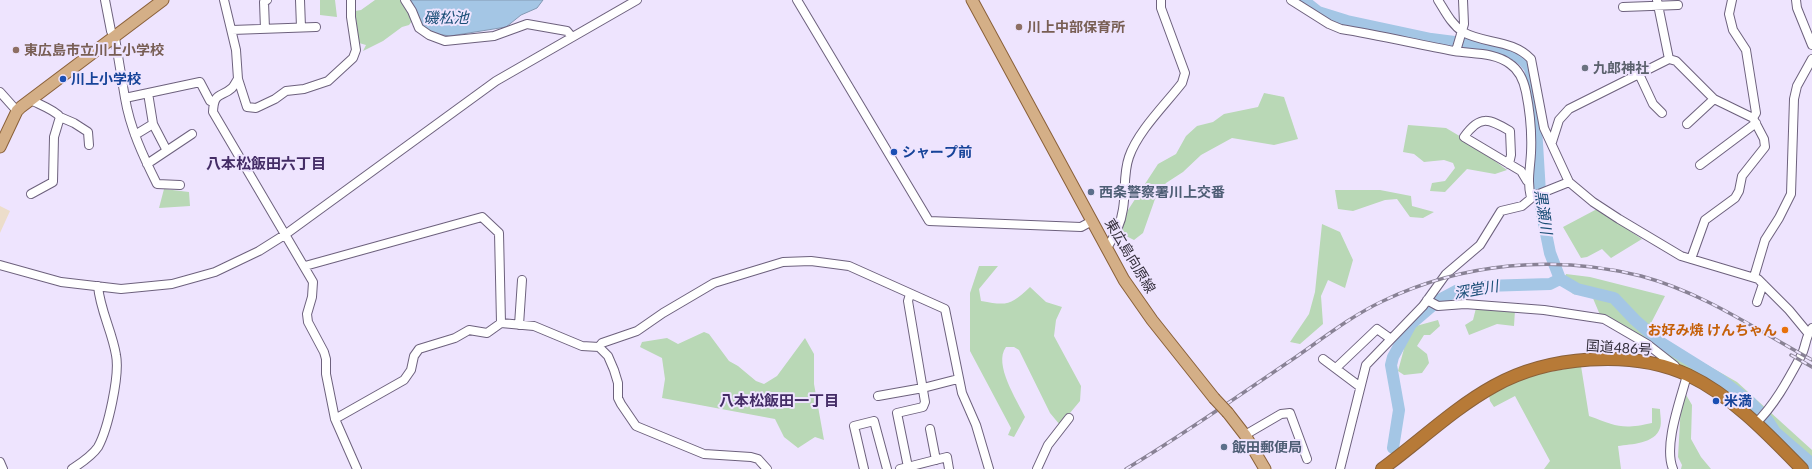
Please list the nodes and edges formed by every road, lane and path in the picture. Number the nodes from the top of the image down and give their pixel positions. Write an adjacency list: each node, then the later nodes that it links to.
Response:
1 (105, 0): 25 (street)
2 (163, 0): 25 (main road)
3 (224, 0): 23 (street)
4 (267, 0): 22 (street)
5 (300, 0): 21 (street)
6 (351, 0): 32 (street)
7 (405, 0): 26 (street)
8 (797, 0): 59 (street)
9 (972, 0): 59 (main road, 東広島向原線)
10 (1161, 0): 61 (street)
11 (1291, 0): 28 (street)
12 (1438, 0): 24 (street)
13 (1463, 0): 24 (street)
14 (1732, 0): 42 (street)
15 (1796, 0): 27 (street)
16 (632, 1): 26 (street)
17 (1658, 3): 18 (street); 19 (street); 29 (street)
18 (1678, 5)
19 (1624, 7)
20 (316, 27): 21 (street)
21 (301, 28): 22 (street)
22 (265, 29): 23 (street)
23 (232, 30): 32 (street)
24 (1461, 33): 28 (street); 47 (street)
25 (114, 38): 35 (street); 37 (main road)
26 (572, 38): 60 (street)
27 (1812, 45)
28 (1456, 49): 54 (street)
29 (1669, 59): 31 (street); 36 (street)
30 (1812, 59): 65 (street)
31 (1639, 74): 40 (street); 47 (street)
32 (238, 79): 38 (street)
33 (0, 92): 39 (street)
34 (148, 93): 35 (street); 38 (street); 43 (street)
35 (125, 98): 46 (street)
36 (1714, 99): 42 (street); 44 (street)
37 (31, 100): 39 (main road); 41 (street)
38 (213, 102): 60 (street)
39 (17, 111): 49 (main road)
40 (1662, 113)
41 (60, 118): 48 (street); 57 (street)
42 (1754, 121): 53 (street); 62 (street)
43 (153, 124): 46 (street); 50 (street)
44 (1686, 124)
45 (192, 134): 50 (street)
46 (135, 135): 51 (street)
47 (1552, 142): 55 (street)
48 (89, 145)
49 (0, 147)
50 (166, 150): 51 (street)
51 (147, 164): 56 (street)
52 (1510, 164): 52 (street); 54 (street)
53 (1700, 164)
54 (1528, 181): 58 (street)
55 (1569, 182): 58 (street); 62 (street)
56 (180, 185)
57 (31, 194)
58 (1533, 197): 70 (street)
59 (1092, 221): 61 (main road, 東広島向原線)
60 (286, 234): 64 (street); 68 (street)
61 (1107, 248): 89 (main road, 東広島向原線, bridge)
62 (1691, 259): 65 (street)
63 (0, 265): 68 (street)
64 (305, 266): 72 (street); 86 (street)
65 (1754, 277): 67 (street)
66 (522, 280): 73 (street)
67 (1763, 284): 71 (street); 74 (street)
68 (98, 286): 95 (street)
69 (910, 294): 76 (street); 81 (street); 83 (street)
70 (1432, 302): 75 (street); 79 (street)
71 (1756, 302)
72 (501, 323): 73 (street); 86 (street)
73 (519, 325): 76 (street)
74 (1810, 330): 87 (street)
75 (1391, 339): 78 (street); 82 (street)
76 (599, 347): 97 (street)
77 (1323, 359): 78 (street)
78 (1336, 368): 82 (street)
79 (1675, 370): 80 (highway, 国道486号); 105 (highway, 国道486号)
80 (1687, 375): 87 (highway, 国道486号); 106 (street)
81 (958, 379): 83 (street); 101 (street)
82 (1359, 386): 104 (street)
83 (923, 388): 84 (street); 93 (street)
84 (878, 396)
85 (1069, 418): 102 (street)
86 (335, 419): 96 (street)
87 (1758, 421): 107 (highway, 国道486号)
88 (930, 429): 91 (street)
89 (1245, 435): 90 (street); 103 (main road, 東広島向原線)
90 (1307, 459)
91 (936, 460): 93 (street); 100 (street)
92 (0, 462): 94 (street)
93 (904, 468)
94 (3, 469)
95 (72, 469)
96 (357, 469)
97 (767, 469)
98 (864, 469): 99 (street)
99 (887, 469)
100 (950, 469)
101 (989, 469)
102 (1037, 469)
103 (1265, 469)
104 (1340, 469)
105 (1382, 469)
106 (1673, 469)
107 (1802, 469)

